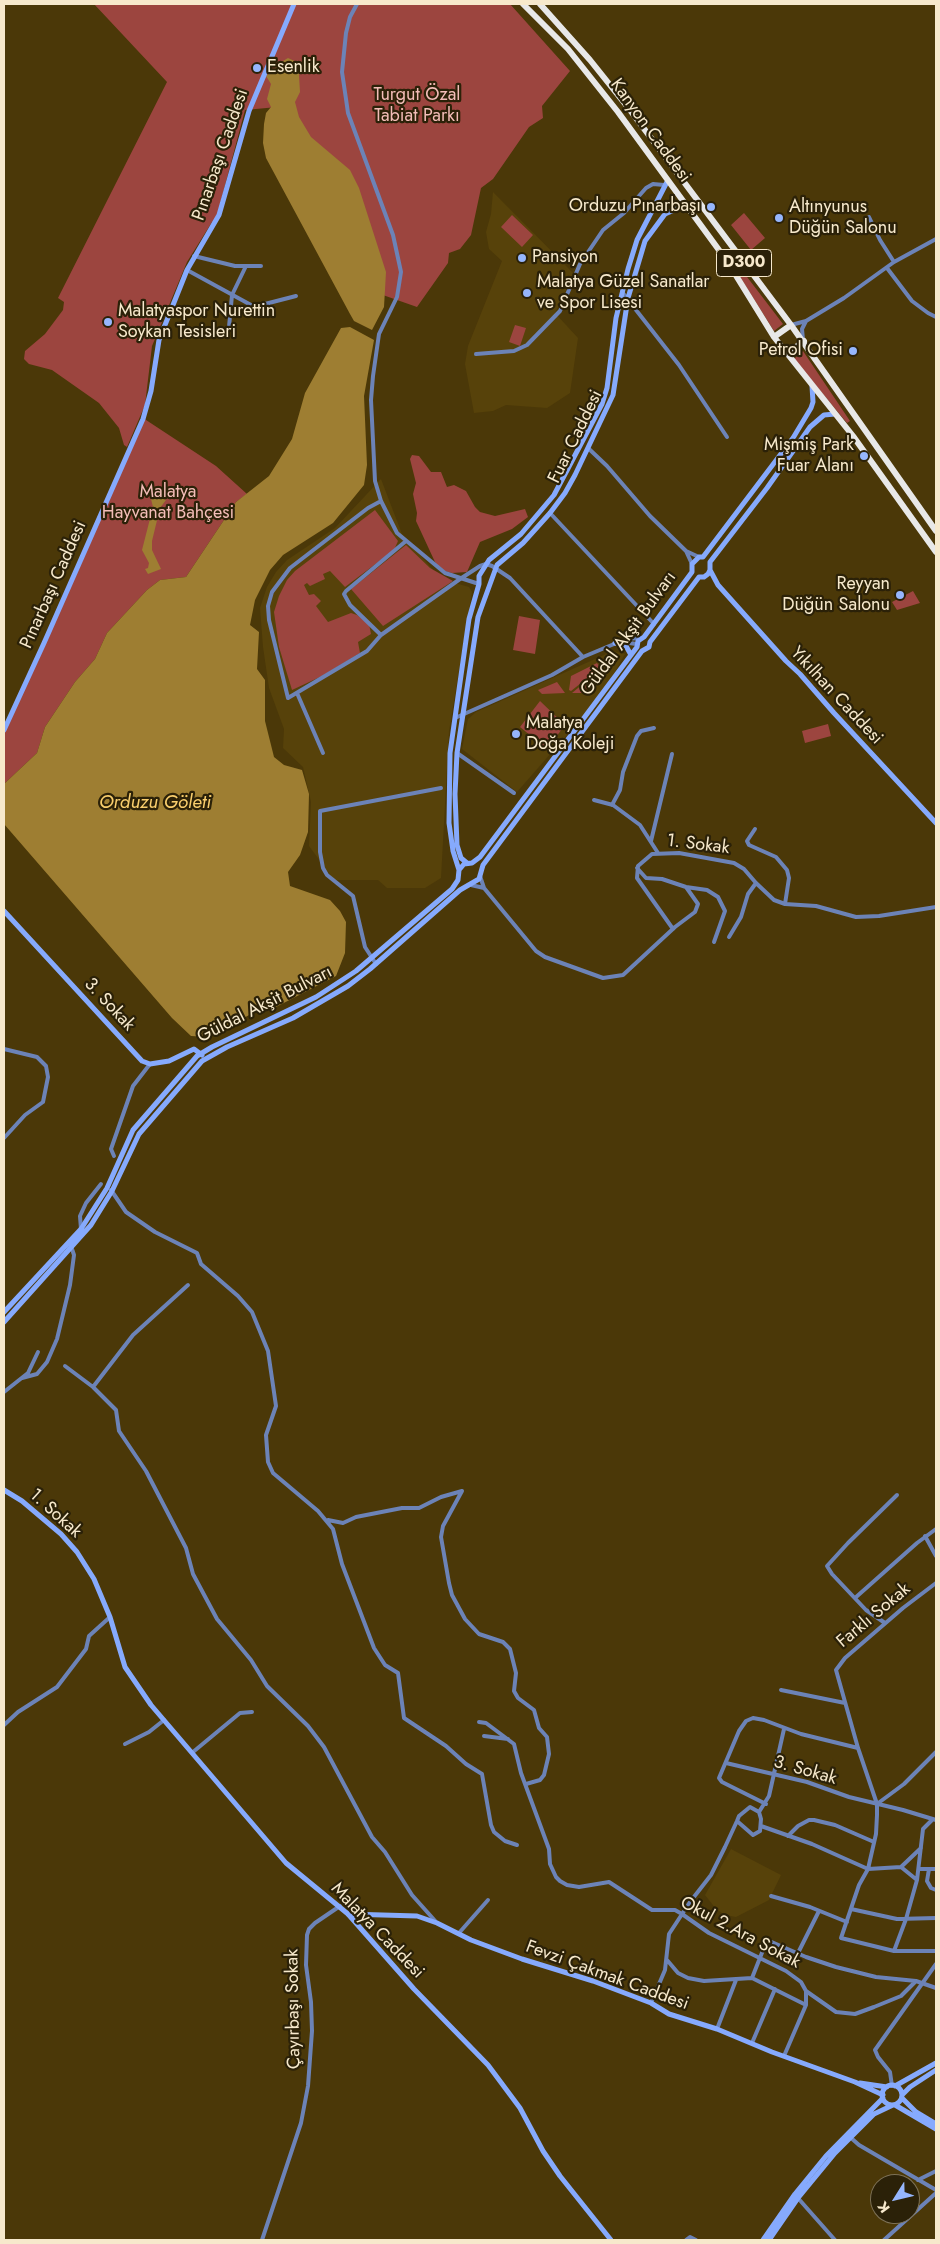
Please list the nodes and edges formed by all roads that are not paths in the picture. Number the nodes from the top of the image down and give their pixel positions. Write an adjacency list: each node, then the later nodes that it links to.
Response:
1 (294, 4): 11 (street, Pınarbaşı Caddesi)
2 (356, 4): 34 (street)
3 (524, 4): 5 (highway, Kanyon Caddesi / D300)
4 (540, 4): 24 (highway, D300)
5 (666, 183): 6 (highway, Kanyon Caddesi / D300); 7 (street); 28 (street)
6 (686, 205): 8 (street); 26 (highway, Kanyon Caddesi / D300)
7 (653, 206): 8 (street); 17 (street)
8 (662, 216): 20 (street, Fuar Caddesi)
9 (869, 217): 12 (street)
10 (936, 239): 12 (street)
11 (194, 256): 13 (street); 16 (street, Pınarbaşı Caddesi)
12 (894, 262): 15 (street)
13 (246, 266): 14 (street); 18 (street)
14 (261, 266)
15 (887, 268): 22 (street); 23 (street)
16 (187, 270): 18 (street); 67 (street, Pınarbaşı Caddesi)
17 (622, 292): 20 (street); 42 (street)
18 (232, 295): 19 (street); 25 (street)
19 (296, 296)
20 (628, 298): 32 (street); 33 (street, Fuar Caddesi)
21 (936, 312): 22 (street)
22 (934, 316)
23 (806, 321): 24 (street); 27 (street)
24 (791, 325): 26 (highway); 27 (highway, D300)
25 (229, 327)
26 (774, 337): 29 (highway, Kanyon Caddesi / D300)
27 (804, 341): 29 (highway); 36 (highway, D300)
28 (476, 354)
29 (787, 354): 30 (highway, Kanyon Caddesi / D300)
30 (812, 386): 31 (highway, Kanyon Caddesi / D300); 40 (street, Güldal Akşit Bulvarı)
31 (835, 414): 39 (highway, Kanyon Caddesi / D300); 41 (street)
32 (727, 437)
33 (588, 448): 35 (street, Fuar Caddesi); 38 (street)
34 (381, 501): 37 (street); 63 (street)
35 (550, 513): 44 (street, Fuar Caddesi); 54 (street)
36 (936, 531)
37 (406, 541): 50 (street); 55 (street)
38 (686, 551): 40 (street); 43 (street)
39 (936, 552)
40 (701, 557): 41 (street); 43 (street, Güldal Akşit Bulvarı)
41 (710, 562): 45 (street)
42 (486, 564): 44 (street); 50 (street); 51 (street)
43 (692, 564): 46 (street, Güldal Akşit Bulvarı)
44 (496, 568): 47 (street); 49 (street)
45 (710, 570): 48 (street, Güldal Akşit Bulvarı); 52 (street, Yıkılhan Caddesi)
46 (692, 572): 48 (street); 54 (street, Güldal Akşit Bulvarı)
47 (506, 574): 49 (street); 62 (street)
48 (701, 577): 52 (street, Yıkılhan Caddesi); 58 (street, Güldal Akşit Bulvarı)
49 (494, 578): 53 (street)
50 (460, 579): 51 (street); 55 (street)
51 (479, 584): 53 (street); 65 (street)
52 (718, 585): 75 (street, Yıkılhan Caddesi)
53 (488, 587): 64 (street)
54 (654, 624): 56 (street, Güldal Akşit Bulvarı)
55 (381, 635): 63 (street)
56 (642, 637): 57 (street); 58 (street); 59 (street, Güldal Akşit Bulvarı)
57 (618, 642): 59 (street); 61 (street); 62 (street)
58 (650, 642): 60 (street, Güldal Akşit Bulvarı)
59 (637, 646): 60 (street); 61 (street, Güldal Akşit Bulvarı)
60 (642, 651): 82 (street, Güldal Akşit Bulvarı)
61 (631, 655): 79 (street, Güldal Akşit Bulvarı)
62 (583, 657): 64 (street)
63 (297, 693): 68 (street)
64 (463, 715): 65 (street); 69 (street)
65 (454, 718): 81 (street)
66 (654, 728): 74 (street)
67 (4, 730)
68 (322, 753)
69 (457, 753): 72 (street); 79 (street)
70 (672, 754): 77 (street)
71 (441, 788): 95 (street)
72 (514, 793)
73 (594, 800): 74 (street)
74 (612, 805): 77 (street)
75 (936, 823)
76 (755, 829): 88 (street)
77 (651, 841): 78 (street)
78 (658, 853): 80 (street, 1. Sokak); 84 (street, 1. Sokak)
79 (470, 863): 81 (street, Güldal Akşit Bulvarı); 82 (street)
80 (637, 868): 86 (street); 92 (street)
81 (459, 870): 83 (street)
82 (480, 873): 85 (street, Güldal Akşit Bulvarı); 87 (street)
83 (458, 880): 85 (street); 95 (street, Güldal Akşit Bulvarı)
84 (756, 883): 88 (street, 1. Sokak); 93 (street)
85 (468, 886): 87 (street); 96 (street, Güldal Akşit Bulvarı)
86 (686, 887): 92 (street); 94 (street)
87 (484, 888): 92 (street)
88 (785, 904): 89 (street, 1. Sokak)
89 (936, 907)
90 (4, 911): 91 (street, 3. Sokak)
91 (6, 918): 100 (street, 3. Sokak)
92 (674, 929)
93 (729, 937)
94 (714, 942)
95 (372, 960): 96 (street); 98 (street, Güldal Akşit Bulvarı)
96 (376, 964): 99 (street, Güldal Akşit Bulvarı)
97 (4, 1049): 101 (street)
98 (201, 1053): 99 (street); 100 (street); 104 (street, Güldal Akşit Bulvarı)
99 (207, 1058): 105 (street, Güldal Akşit Bulvarı)
100 (150, 1064): 102 (street)
101 (4, 1138)
102 (114, 1156)
103 (101, 1184): 106 (street)
104 (107, 1188): 105 (street); 106 (street, Güldal Akşit Bulvarı)
105 (112, 1191): 107 (street, Güldal Akşit Bulvarı); 118 (street)
106 (81, 1228): 109 (street, Güldal Akşit Bulvarı)
107 (72, 1249): 110 (street, Güldal Akşit Bulvarı); 113 (street)
108 (188, 1285): 114 (street)
109 (4, 1312)
110 (4, 1322)
111 (38, 1352): 113 (street)
112 (66, 1366): 114 (street)
113 (22, 1378): 115 (street)
114 (93, 1387): 168 (street)
115 (4, 1392)
116 (4, 1490): 124 (street, 1. Sokak)
117 (897, 1495): 123 (street)
118 (328, 1520): 141 (street); 150 (street)
119 (936, 1529): 120 (street)
120 (925, 1536): 121 (street); 123 (street)
121 (936, 1556)
122 (936, 1583): 125 (street, Farklı Sokak)
123 (855, 1598): 125 (street)
124 (110, 1617): 129 (street, Malatya Caddesi); 131 (street)
125 (885, 1623): 127 (street, Farklı Sokak)
126 (781, 1690): 127 (street)
127 (845, 1703): 136 (street)
128 (252, 1712): 137 (street)
129 (164, 1720): 135 (street); 137 (street, Malatya Caddesi)
130 (479, 1722): 134 (street)
131 (4, 1725)
132 (784, 1729): 136 (street); 139 (street); 140 (street)
133 (484, 1736): 134 (street)
134 (510, 1739): 141 (street, Okul 2.Ara Sokak)
135 (125, 1744)
136 (858, 1748): 143 (street)
137 (193, 1752): 161 (street, Malatya Caddesi)
138 (936, 1752): 143 (street)
139 (726, 1763): 140 (street, 3. Sokak); 142 (street)
140 (775, 1776): 142 (street); 143 (street, 3. Sokak)
141 (526, 1784): 165 (street, Okul 2.Ara Sokak)
142 (766, 1804): 144 (street)
143 (877, 1804): 145 (street, 3. Sokak); 149 (street)
144 (759, 1812): 146 (street); 147 (street)
145 (935, 1820): 151 (street)
146 (737, 1821): 147 (street); 165 (street)
147 (761, 1826): 148 (street)
148 (788, 1836): 149 (street); 153 (street)
149 (874, 1842): 153 (street)
150 (517, 1845)
151 (922, 1847): 152 (street); 154 (street)
152 (901, 1867): 153 (street); 157 (street)
153 (868, 1869): 162 (street)
154 (919, 1869): 155 (street); 157 (street)
155 (929, 1869): 156 (street); 158 (street)
156 (936, 1869)
157 (917, 1880): 167 (street)
158 (936, 1890)
159 (771, 1896): 163 (street)
160 (488, 1900): 170 (street)
161 (340, 1906): 164 (street, Malatya Caddesi); 205 (street, Çayırbaşı Sokak)
162 (851, 1910): 167 (street); 169 (street)
163 (819, 1911): 169 (street); 173 (street)
164 (348, 1914): 168 (street, Fevzi Çakmak Caddesi); 206 (street, Malatya Caddesi)
165 (682, 1914): 174 (street, Okul 2.Ara Sokak); 175 (street)
166 (936, 1918): 167 (street)
167 (906, 1919): 171 (street)
168 (437, 1922): 170 (street, Fevzi Çakmak Caddesi)
169 (847, 1922): 171 (street)
170 (459, 1933): 184 (street, Fevzi Çakmak Caddesi)
171 (894, 1951): 172 (street)
172 (936, 1951)
173 (798, 1953): 174 (street); 179 (street)
174 (758, 1957): 177 (street); 183 (street, Okul 2.Ara Sokak)
175 (667, 1960): 178 (street); 184 (street)
176 (936, 1964): 180 (street)
177 (752, 1978): 178 (street); 182 (street)
178 (736, 1980): 186 (street)
179 (916, 1982): 180 (street); 183 (street, Okul 2.Ara Sokak)
180 (923, 1983): 181 (street); 192 (street)
181 (936, 1988)
182 (774, 1989): 185 (street); 187 (street)
183 (806, 1991): 185 (street)
184 (651, 2003): 186 (street, Fevzi Çakmak Caddesi)
185 (806, 2005): 188 (street)
186 (717, 2029): 187 (street, Fevzi Çakmak Caddesi)
187 (752, 2042): 188 (street, Fevzi Çakmak Caddesi)
188 (784, 2056): 191 (street, Fevzi Çakmak Caddesi)
189 (936, 2062): 192 (street)
190 (936, 2070): 193 (street)
191 (855, 2082): 192 (street); 194 (street)
192 (891, 2086): 193 (street); 194 (street)
193 (902, 2096): 195 (street); 196 (street)
194 (883, 2097): 195 (street); 204 (street)
195 (894, 2105): 197 (street); 198 (street)
196 (936, 2124)
197 (936, 2129)
198 (850, 2137): 200 (street); 204 (street)
199 (936, 2171): 201 (street)
200 (907, 2174)
201 (920, 2180)
202 (920, 2182): 203 (street)
203 (936, 2192): 212 (street)
204 (796, 2196): 209 (street); 210 (street); 211 (street)
205 (262, 2240)
206 (611, 2240)
207 (686, 2240): 208 (street)
208 (696, 2240)
209 (763, 2240)
210 (769, 2240)
211 (835, 2240)
212 (884, 2240)

